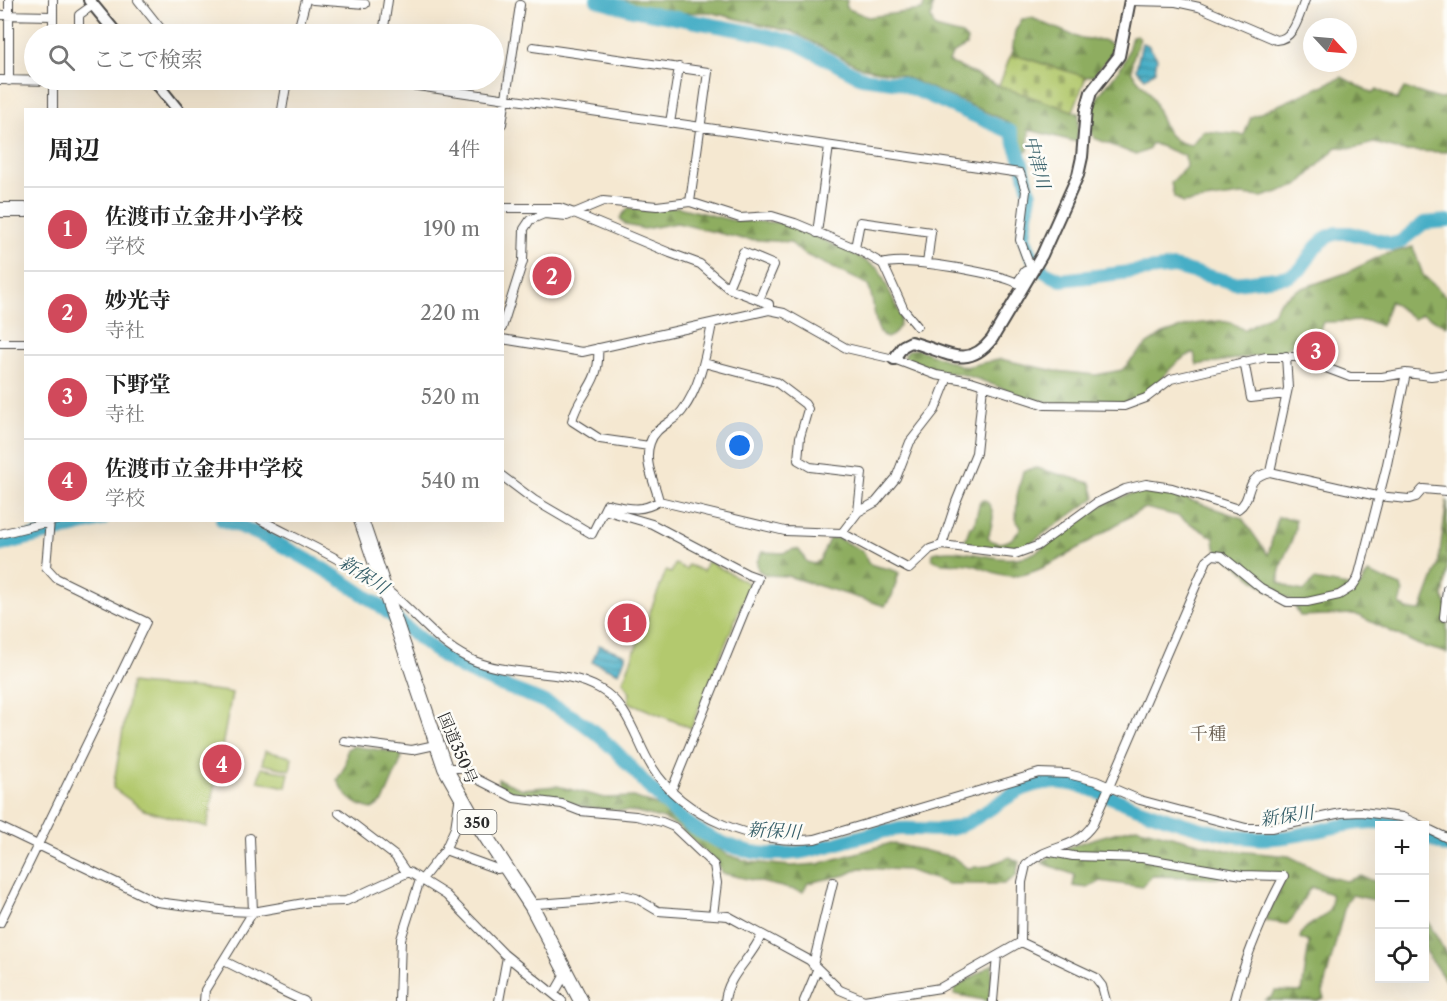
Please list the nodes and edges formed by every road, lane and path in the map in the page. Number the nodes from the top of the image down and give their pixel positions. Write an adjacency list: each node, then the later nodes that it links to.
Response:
1 (9, 0): 12 (street)
2 (54, 0): 13 (street)
3 (138, 0): 17 (street)
4 (306, 0): 18 (street)
5 (312, 0): 10 (street)
6 (388, 0): 19 (street)
7 (1305, 0): 8 (street)
8 (1130, 1): 45 (street)
9 (91, 3): 15 (street); 16 (street)
10 (365, 4)
11 (520, 5): 28 (street)
12 (4, 15): 13 (street); 22 (street)
13 (53, 16): 14 (street)
14 (53, 24)
15 (79, 24)
16 (109, 24)
17 (157, 24)
18 (300, 24)
19 (384, 24)
20 (533, 47): 21 (street)
21 (679, 67): 33 (street); 34 (street)
22 (4, 81): 23 (street)
23 (24, 81)
24 (53, 90): 29 (street)
25 (163, 90): 30 (street)
26 (285, 90): 31 (street)
27 (449, 90): 28 (street)
28 (507, 98): 32 (street); 33 (street)
29 (53, 108)
30 (176, 108)
31 (282, 108)
32 (504, 114)
33 (670, 123): 34 (street)
34 (701, 128): 35 (street); 36 (street)
35 (829, 146): 41 (street); 45 (street)
36 (690, 202): 40 (street); 41 (street)
37 (504, 208): 40 (street)
38 (0, 210): 39 (highway)
39 (24, 210)
40 (574, 213): 46 (street); 49 (street)
41 (817, 232): 42 (street)
42 (855, 248): 43 (street); 44 (street)
43 (883, 264): 44 (street); 51 (street)
44 (927, 264): 45 (street)
45 (1033, 270): 57 (street)
46 (728, 288): 47 (street); 47 (street)
47 (759, 300): 48 (street)
48 (769, 310): 50 (street); 57 (street)
49 (504, 321)
50 (712, 324): 55 (street); 59 (street)
51 (917, 326)
52 (504, 339): 55 (street)
53 (0, 343): 54 (street)
54 (24, 343)
55 (598, 348): 65 (street)
56 (1286, 356): 58 (street); 60 (street); 64 (street)
57 (894, 359): 62 (street)
58 (1244, 361): 63 (street); 64 (street)
59 (704, 363): 65 (street); 72 (street)
60 (1406, 373): 61 (street); 69 (street)
61 (1447, 374)
62 (948, 377): 63 (street); 72 (street)
63 (983, 386): 79 (street)
64 (1286, 394): 66 (street)
65 (649, 446): 70 (street)
66 (1270, 472): 69 (street); 79 (street)
67 (504, 478): 71 (street)
68 (1447, 491): 69 (street)
69 (1377, 496): 86 (street)
70 (659, 501): 71 (street); 77 (street)
71 (604, 510): 87 (street)
72 (858, 512): 77 (street)
73 (48, 522): 78 (street)
74 (52, 522): 95 (street)
75 (264, 522): 81 (street)
76 (362, 522): 81 (highway, 国道350号 / 350)
77 (842, 533): 79 (street)
78 (0, 534)
79 (942, 545)
80 (1447, 589): 82 (street)
81 (386, 592): 84 (highway, 国道350号 / 350); 87 (street)
82 (1444, 616)
83 (344, 741): 84 (street)
84 (435, 745): 85 (highway, 国道350号 / 350)
85 (445, 768): 88 (highway, 国道350号 / 350); 104 (street)
86 (1111, 786): 87 (street); 90 (street); 97 (street)
87 (672, 789)
88 (460, 795): 96 (street); 98 (highway, 国道350号 / 350)
89 (339, 813): 99 (street)
90 (1411, 821)
91 (0, 826): 95 (street)
92 (1429, 829): 94 (street)
93 (250, 838): 103 (street)
94 (1447, 838)
95 (38, 845): 103 (street); 105 (street)
96 (445, 850): 98 (street); 100 (street)
97 (1046, 852): 107 (street); 124 (street)
98 (506, 867): 102 (highway, 国道350号 / 350)
99 (406, 872): 100 (street); 103 (street)
100 (422, 878): 109 (street); 116 (street)
101 (832, 882): 111 (street)
102 (532, 907): 104 (street); 119 (highway, 国道350号 / 350)
103 (253, 912): 110 (street)
104 (713, 915): 106 (street)
105 (0, 923)
106 (761, 936): 111 (street); 120 (street)
107 (1021, 942): 108 (street); 123 (street)
108 (997, 956): 111 (street); 122 (street)
109 (507, 957): 113 (street); 117 (street)
110 (224, 961): 114 (street); 115 (street)
111 (815, 968): 121 (street)
112 (563, 978): 113 (street)
113 (555, 992): 118 (street)
114 (204, 1001)
115 (304, 1001)
116 (399, 1001)
117 (499, 1001)
118 (562, 1001)
119 (581, 1001)
120 (724, 1001)
121 (804, 1001)
122 (993, 1001)
123 (1106, 1001)
124 (1234, 1001)

